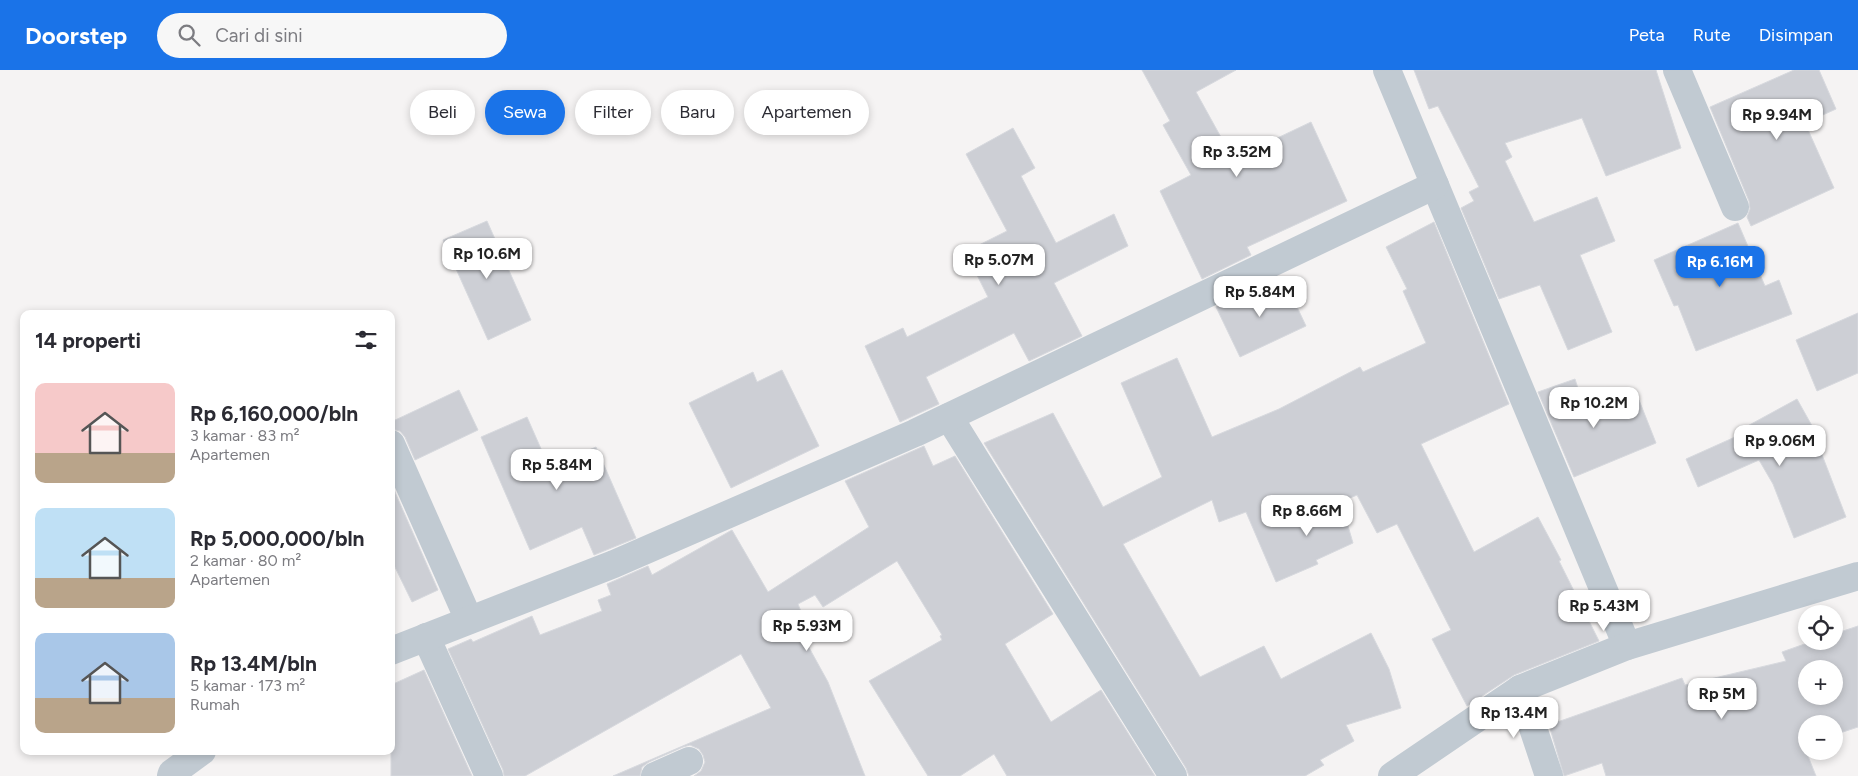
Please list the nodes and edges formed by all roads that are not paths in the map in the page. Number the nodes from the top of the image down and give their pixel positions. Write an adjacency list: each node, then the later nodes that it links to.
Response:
1 (1387, 70): 3 (street)
2 (1677, 70): 4 (street)
3 (1435, 185): 5 (street); 10 (street)
4 (1735, 207)
5 (949, 417): 8 (street); 18 (street)
6 (395, 453): 8 (street)
7 (1858, 576): 10 (street)
8 (469, 620): 9 (street)
9 (426, 637): 11 (street); 16 (street)
10 (1627, 646): 12 (street)
11 (395, 649)
12 (1520, 689): 19 (street); 20 (street)
13 (196, 755): 15 (street)
14 (689, 761): 17 (street)
15 (171, 776)
16 (489, 776)
17 (655, 776)
18 (1173, 776)
19 (1392, 776)
20 (1549, 776)

